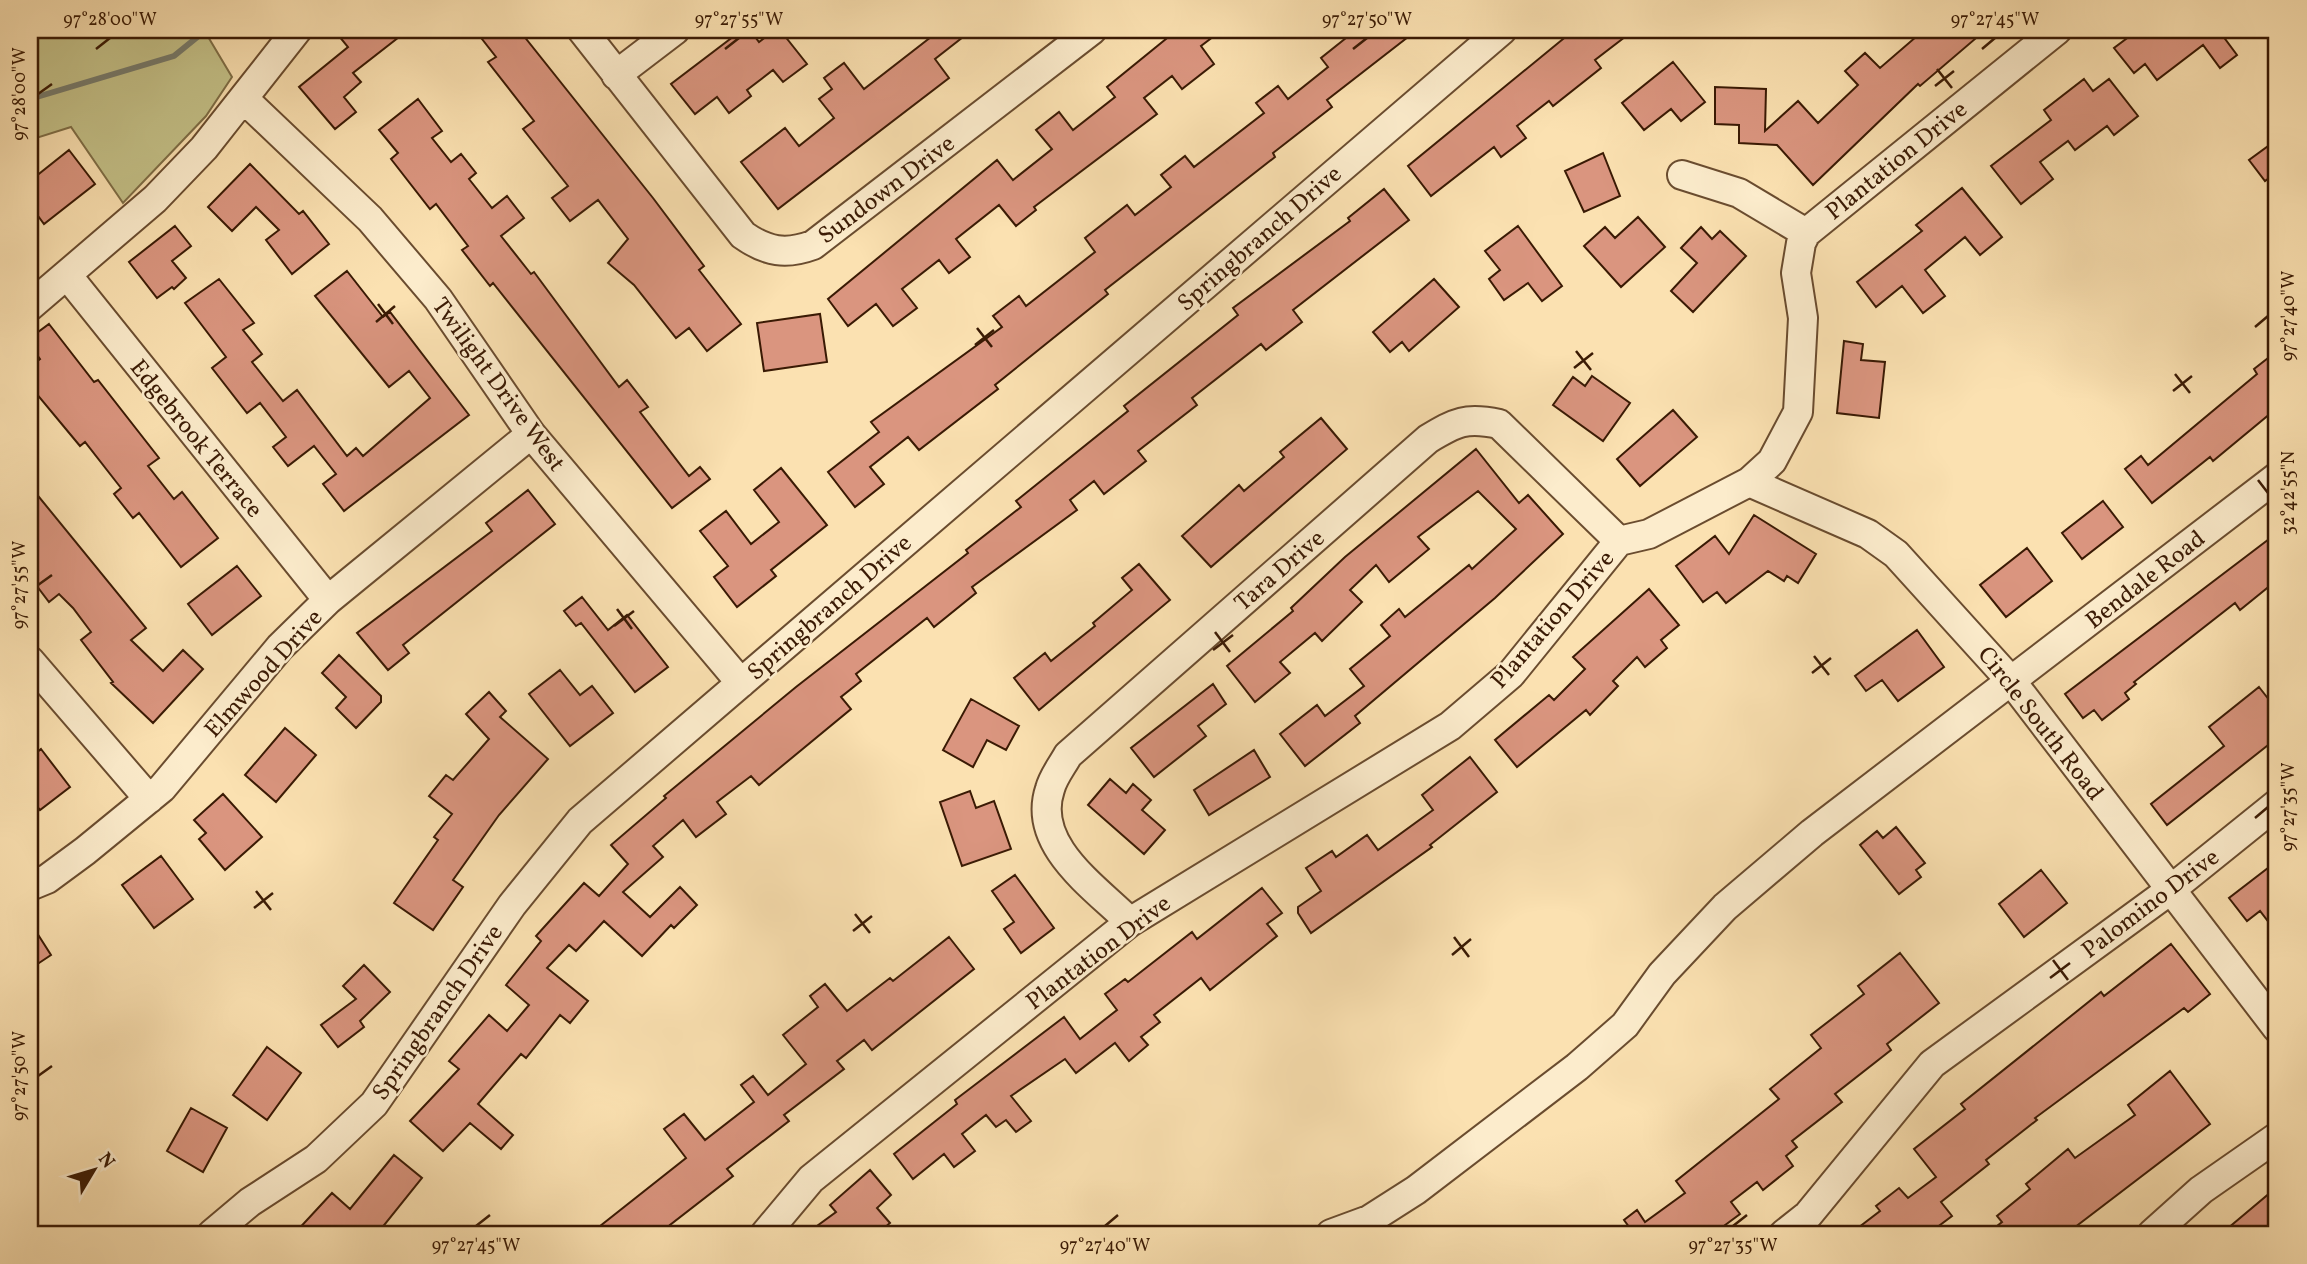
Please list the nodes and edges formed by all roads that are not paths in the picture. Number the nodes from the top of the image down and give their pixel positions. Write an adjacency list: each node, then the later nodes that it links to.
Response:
1 (297, 30): 8 (street)
2 (582, 30): 7 (street, Sundown Drive)
3 (675, 30): 7 (street)
4 (1092, 30): 7 (street, Sundown Drive)
5 (1502, 30): 20 (street, Springbranch Drive)
6 (2044, 34): 10 (street, Plantation Drive)
7 (616, 75)
8 (244, 99): 11 (street); 13 (street, Twilight Drive West)
9 (1682, 175): 10 (street)
10 (1806, 233): 15 (street, Plantation Drive)
11 (66, 275): 12 (street); 17 (street, Edgebrook Terrace)
12 (30, 306)
13 (531, 433): 17 (street, Elmwood Drive); 20 (street, Twilight Drive West)
14 (2277, 477): 19 (street, Bendale Road)
15 (1749, 482): 16 (street, Plantation Drive); 19 (street, Circle South Road)
16 (1619, 541): 25 (street, Plantation Drive); 25 (street, Tara Drive)
17 (328, 600): 21 (street, Elmwood Drive)
18 (30, 661): 21 (street)
19 (2012, 682): 24 (street, Circle South Road); 30 (street, Bendale Road)
20 (741, 683): 28 (street, Springbranch Drive)
21 (149, 799): 23 (street, Elmwood Drive)
22 (2277, 804): 24 (street, Palomino Drive)
23 (30, 886)
24 (2169, 891): 26 (street, Circle South Road); 31 (street, Palomino Drive)
25 (1130, 922): 29 (street, Plantation Drive)
26 (2277, 1028)
27 (2277, 1138): 32 (street)
28 (212, 1234)
29 (765, 1234)
30 (1331, 1234)
31 (1784, 1234)
32 (2152, 1234)

